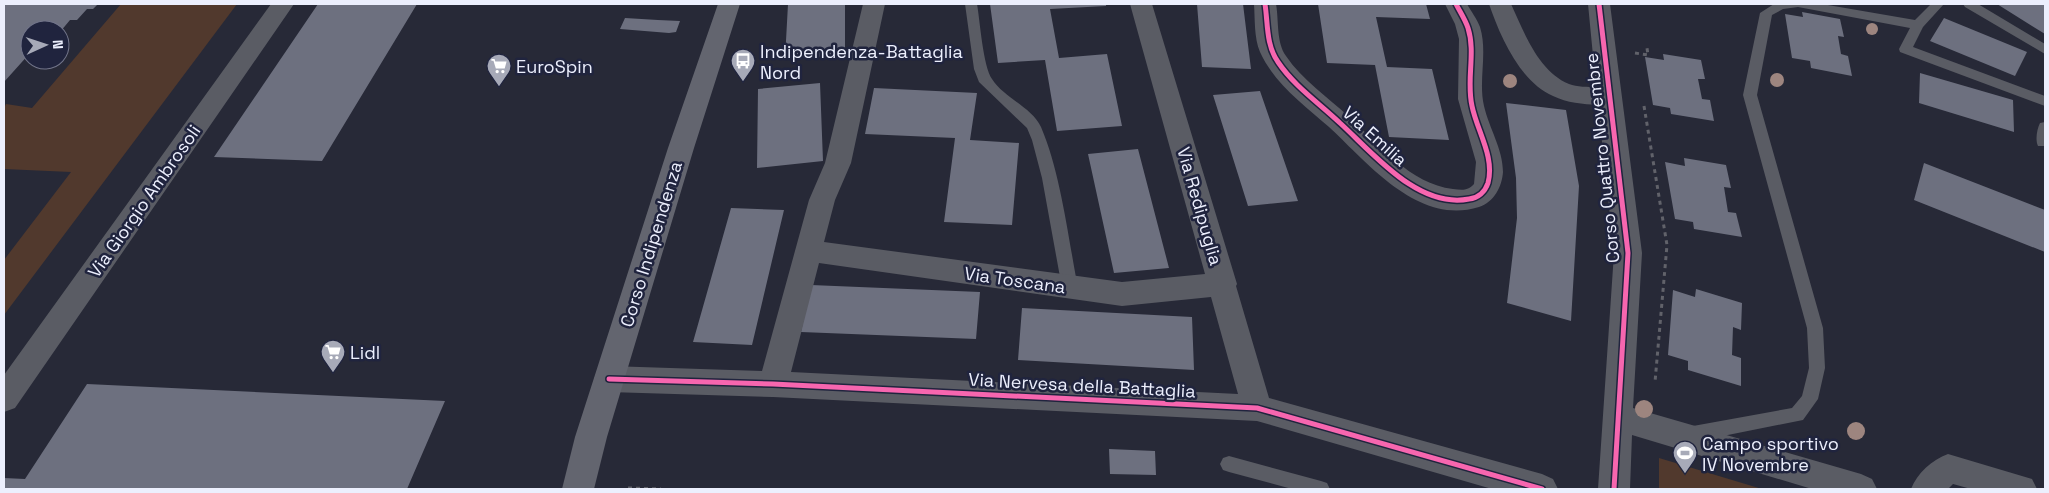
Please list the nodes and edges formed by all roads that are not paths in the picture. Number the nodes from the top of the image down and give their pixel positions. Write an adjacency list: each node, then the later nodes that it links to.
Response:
1 (283, 4): 25 (street, Via Giorgio Ambrosoli)
2 (730, 4): 23 (main road, Corso Indipendenza)
3 (874, 4): 20 (street)
4 (972, 4): 22 (lane)
5 (1141, 4): 21 (street, Via Redipuglia)
6 (1265, 4): 7 (street, Via Emilia)
7 (1456, 4)
8 (1500, 4): 16 (street)
9 (1599, 4): 16 (street, Corso Quattro Novembre)
10 (1796, 4): 28 (lane)
11 (1801, 4): 14 (lane)
12 (1938, 4): 14 (lane)
13 (1969, 4): 15 (lane)
14 (1918, 25): 17 (lane)
15 (2045, 50)
16 (1611, 97): 27 (street, Corso Quattro Novembre)
17 (2045, 100)
18 (2045, 127): 19 (lane)
19 (2043, 142)
20 (809, 251): 22 (street, Via Toscana); 24 (street)
21 (1223, 284): 22 (street, Via Toscana); 26 (street, Via Redipuglia)
22 (1070, 288)
23 (609, 379): 24 (street, Via Nervesa della Battaglia); 30 (main road, Corso Indipendenza)
24 (773, 384): 26 (street, Via Nervesa della Battaglia)
25 (4, 399)
26 (1257, 408): 32 (street, Via Nervesa della Battaglia)
27 (1617, 417): 28 (street); 33 (street, Corso Quattro Novembre)
28 (1680, 436): 34 (street)
29 (1229, 464): 31 (lane)
30 (578, 488)
31 (1320, 489)
32 (1542, 489)
33 (1614, 489)
34 (1862, 489)
35 (1927, 489): 36 (street)
36 (2021, 489)

